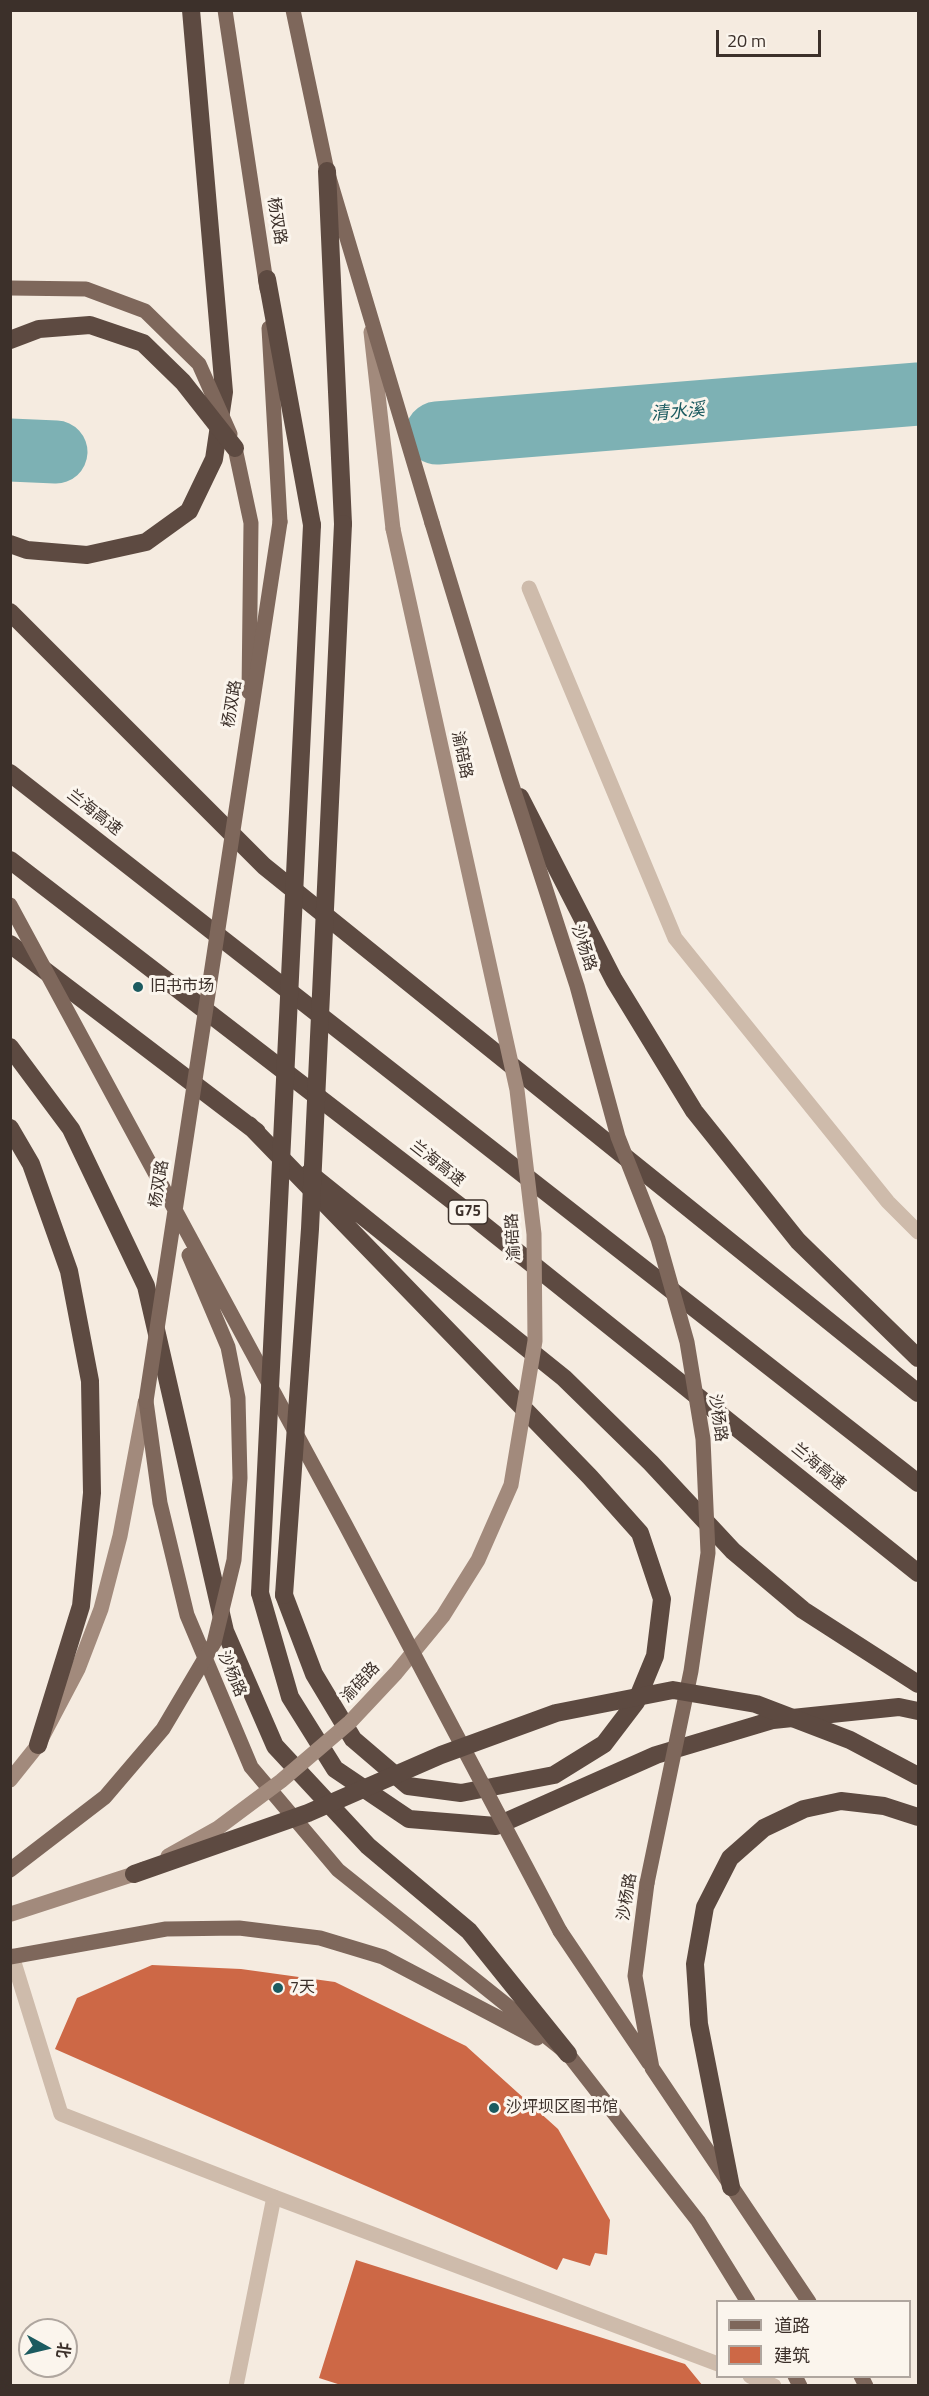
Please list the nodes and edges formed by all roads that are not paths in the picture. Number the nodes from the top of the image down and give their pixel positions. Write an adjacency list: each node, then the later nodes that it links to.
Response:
1 (191, 10): 10 (highway)
2 (225, 10): 5 (main road, 杨双路)
3 (293, 10): 4 (main road)
4 (327, 171): 7 (main road, 沙杨路); 20 (highway, bridge)
5 (267, 279): 13 (main road, 杨双路, bridge); 30 (highway, bridge)
6 (10, 288): 9 (main road, bridge)
7 (369, 317): 15 (main road, 沙杨路, bridge); 36 (main road, 渝碚路, bridge)
8 (10, 340): 9 (highway, bridge)
9 (236, 448): 13 (main road, bridge)
10 (10, 544)
11 (529, 588): 23 (street)
12 (10, 612): 25 (highway)
13 (249, 716): 26 (main road, 杨双路, bridge)
14 (10, 773): 27 (highway, 兰海高速)
15 (509, 776): 24 (highway, bridge); 40 (main road, 沙杨路, bridge)
16 (10, 860): 28 (highway, 兰海高速 / G75)
17 (10, 905): 22 (main road, bridge)
18 (10, 944): 20 (highway)
19 (10, 1047): 39 (highway)
20 (249, 1125): 29 (highway)
21 (10, 1128): 31 (highway)
22 (157, 1178): 35 (main road, bridge); 40 (main road, bridge)
23 (918, 1232)
24 (918, 1358)
25 (918, 1394)
26 (146, 1401): 31 (main road); 39 (main road, 沙杨路)
27 (918, 1483)
28 (918, 1573)
29 (918, 1684)
30 (918, 1711)
31 (38, 1744): 33 (main road)
32 (918, 1776): 36 (highway, bridge)
33 (10, 1780)
34 (918, 1817): 41 (highway)
35 (10, 1870)
36 (134, 1874): 37 (main road, 渝碚路, bridge)
37 (11, 1914)
38 (11, 1956): 39 (main road); 42 (street)
39 (568, 2055): 43 (main road, 沙杨路)
40 (652, 2068): 41 (main road, 沙杨路)
41 (731, 2187): 44 (main road, 沙杨路)
42 (274, 2197): 45 (street); 47 (street)
43 (747, 2300)
44 (808, 2300)
45 (716, 2364)
46 (755, 2378): 48 (street)
47 (236, 2385)
48 (774, 2385)

